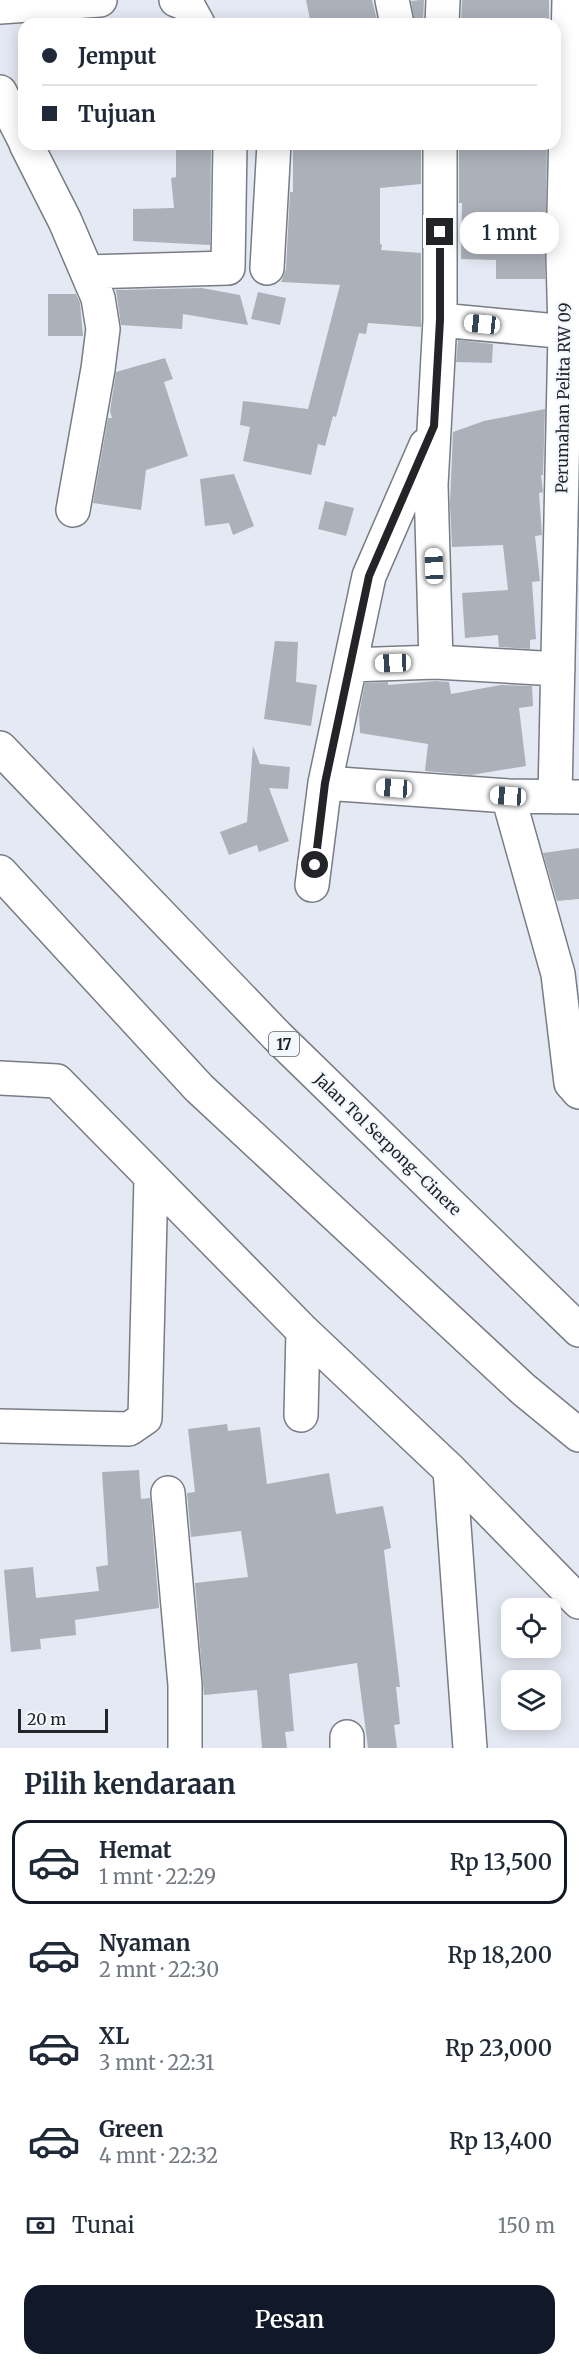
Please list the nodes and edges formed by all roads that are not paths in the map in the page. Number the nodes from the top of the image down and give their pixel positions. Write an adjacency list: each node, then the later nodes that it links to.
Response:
1 (100, 0): 6 (main road)
2 (176, 0): 7 (main road)
3 (392, 0): 8 (main road)
4 (443, 0): 9 (main road)
5 (569, 0): 19 (main road, Perumahan Pelita RW 09)
6 (0, 7)
7 (195, 18)
8 (396, 18)
9 (442, 18)
10 (0, 92): 11 (main road)
11 (18, 127)
12 (29, 150): 17 (main road)
13 (230, 150): 17 (main road)
14 (274, 150): 16 (main road)
15 (440, 150): 18 (main road)
16 (267, 268)
17 (87, 272): 21 (main road)
18 (440, 320): 19 (main road); 20 (main road)
19 (572, 333): 24 (main road, Perumahan Pelita RW 09)
20 (434, 426): 22 (main road); 23 (main road)
21 (73, 510)
22 (436, 662): 23 (main road); 24 (main road)
23 (350, 665): 26 (main road)
24 (558, 669): 28 (main road, Perumahan Pelita RW 09)
25 (0, 748): 35 (main road, Jalan Tol Serpong–Cinere / 17)
26 (325, 783): 27 (main road); 30 (main road)
27 (508, 796): 28 (main road); 31 (main road)
28 (567, 797)
29 (0, 872): 39 (main road)
30 (312, 885)
31 (568, 973): 33 (main road)
32 (0, 1078): 34 (main road)
33 (579, 1092)
34 (151, 1178): 36 (main road); 38 (main road)
35 (579, 1330)
36 (303, 1331): 37 (main road); 40 (main road)
37 (301, 1415)
38 (0, 1426)
39 (579, 1435)
40 (450, 1470): 42 (main road); 44 (main road)
41 (168, 1493): 43 (main road)
42 (579, 1602)
43 (185, 1748)
44 (470, 1748)

